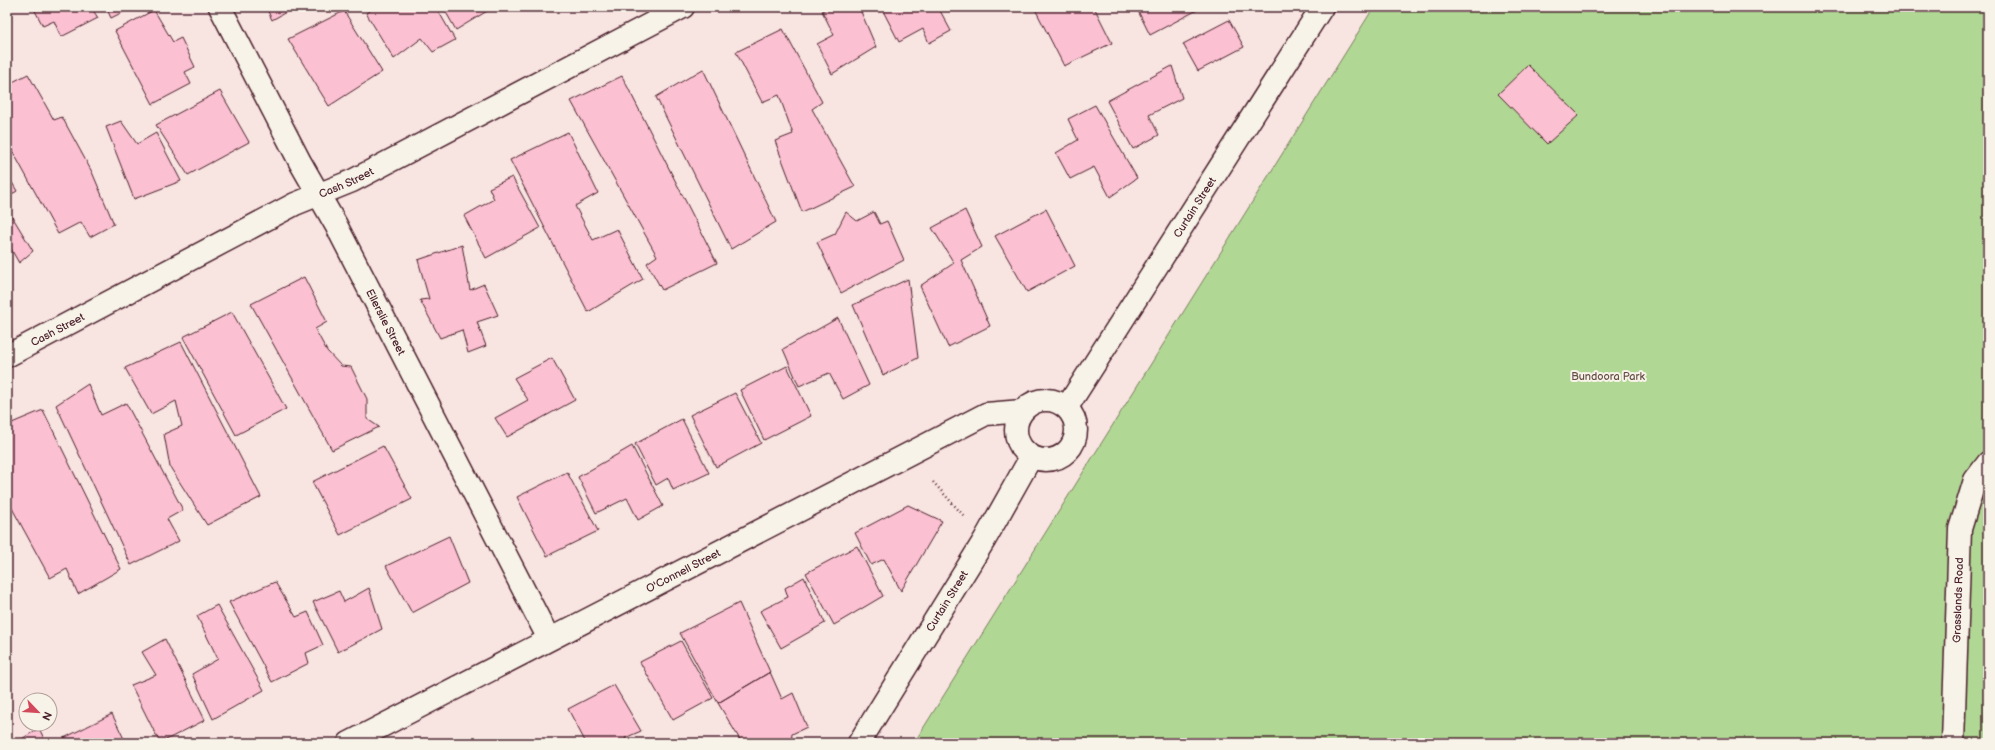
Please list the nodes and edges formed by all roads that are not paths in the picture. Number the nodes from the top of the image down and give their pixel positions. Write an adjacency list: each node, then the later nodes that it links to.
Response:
1 (220, 7): 4 (street, Ellerslie Street)
2 (683, 7): 4 (street, Cash Street)
3 (1322, 7): 6 (street, Curtain Street)
4 (318, 194): 5 (street, Cash Street); 10 (street, Ellerslie Street)
5 (7, 356)
6 (1067, 407): 7 (street); 8 (street)
7 (1022, 411): 8 (street); 10 (street, O'Connell Street)
8 (1031, 457): 12 (street, Curtain Street)
9 (1988, 463): 13 (street, Grasslands Road)
10 (548, 639): 11 (street, O'Connell Street)
11 (349, 743)
12 (859, 743)
13 (1953, 743)

